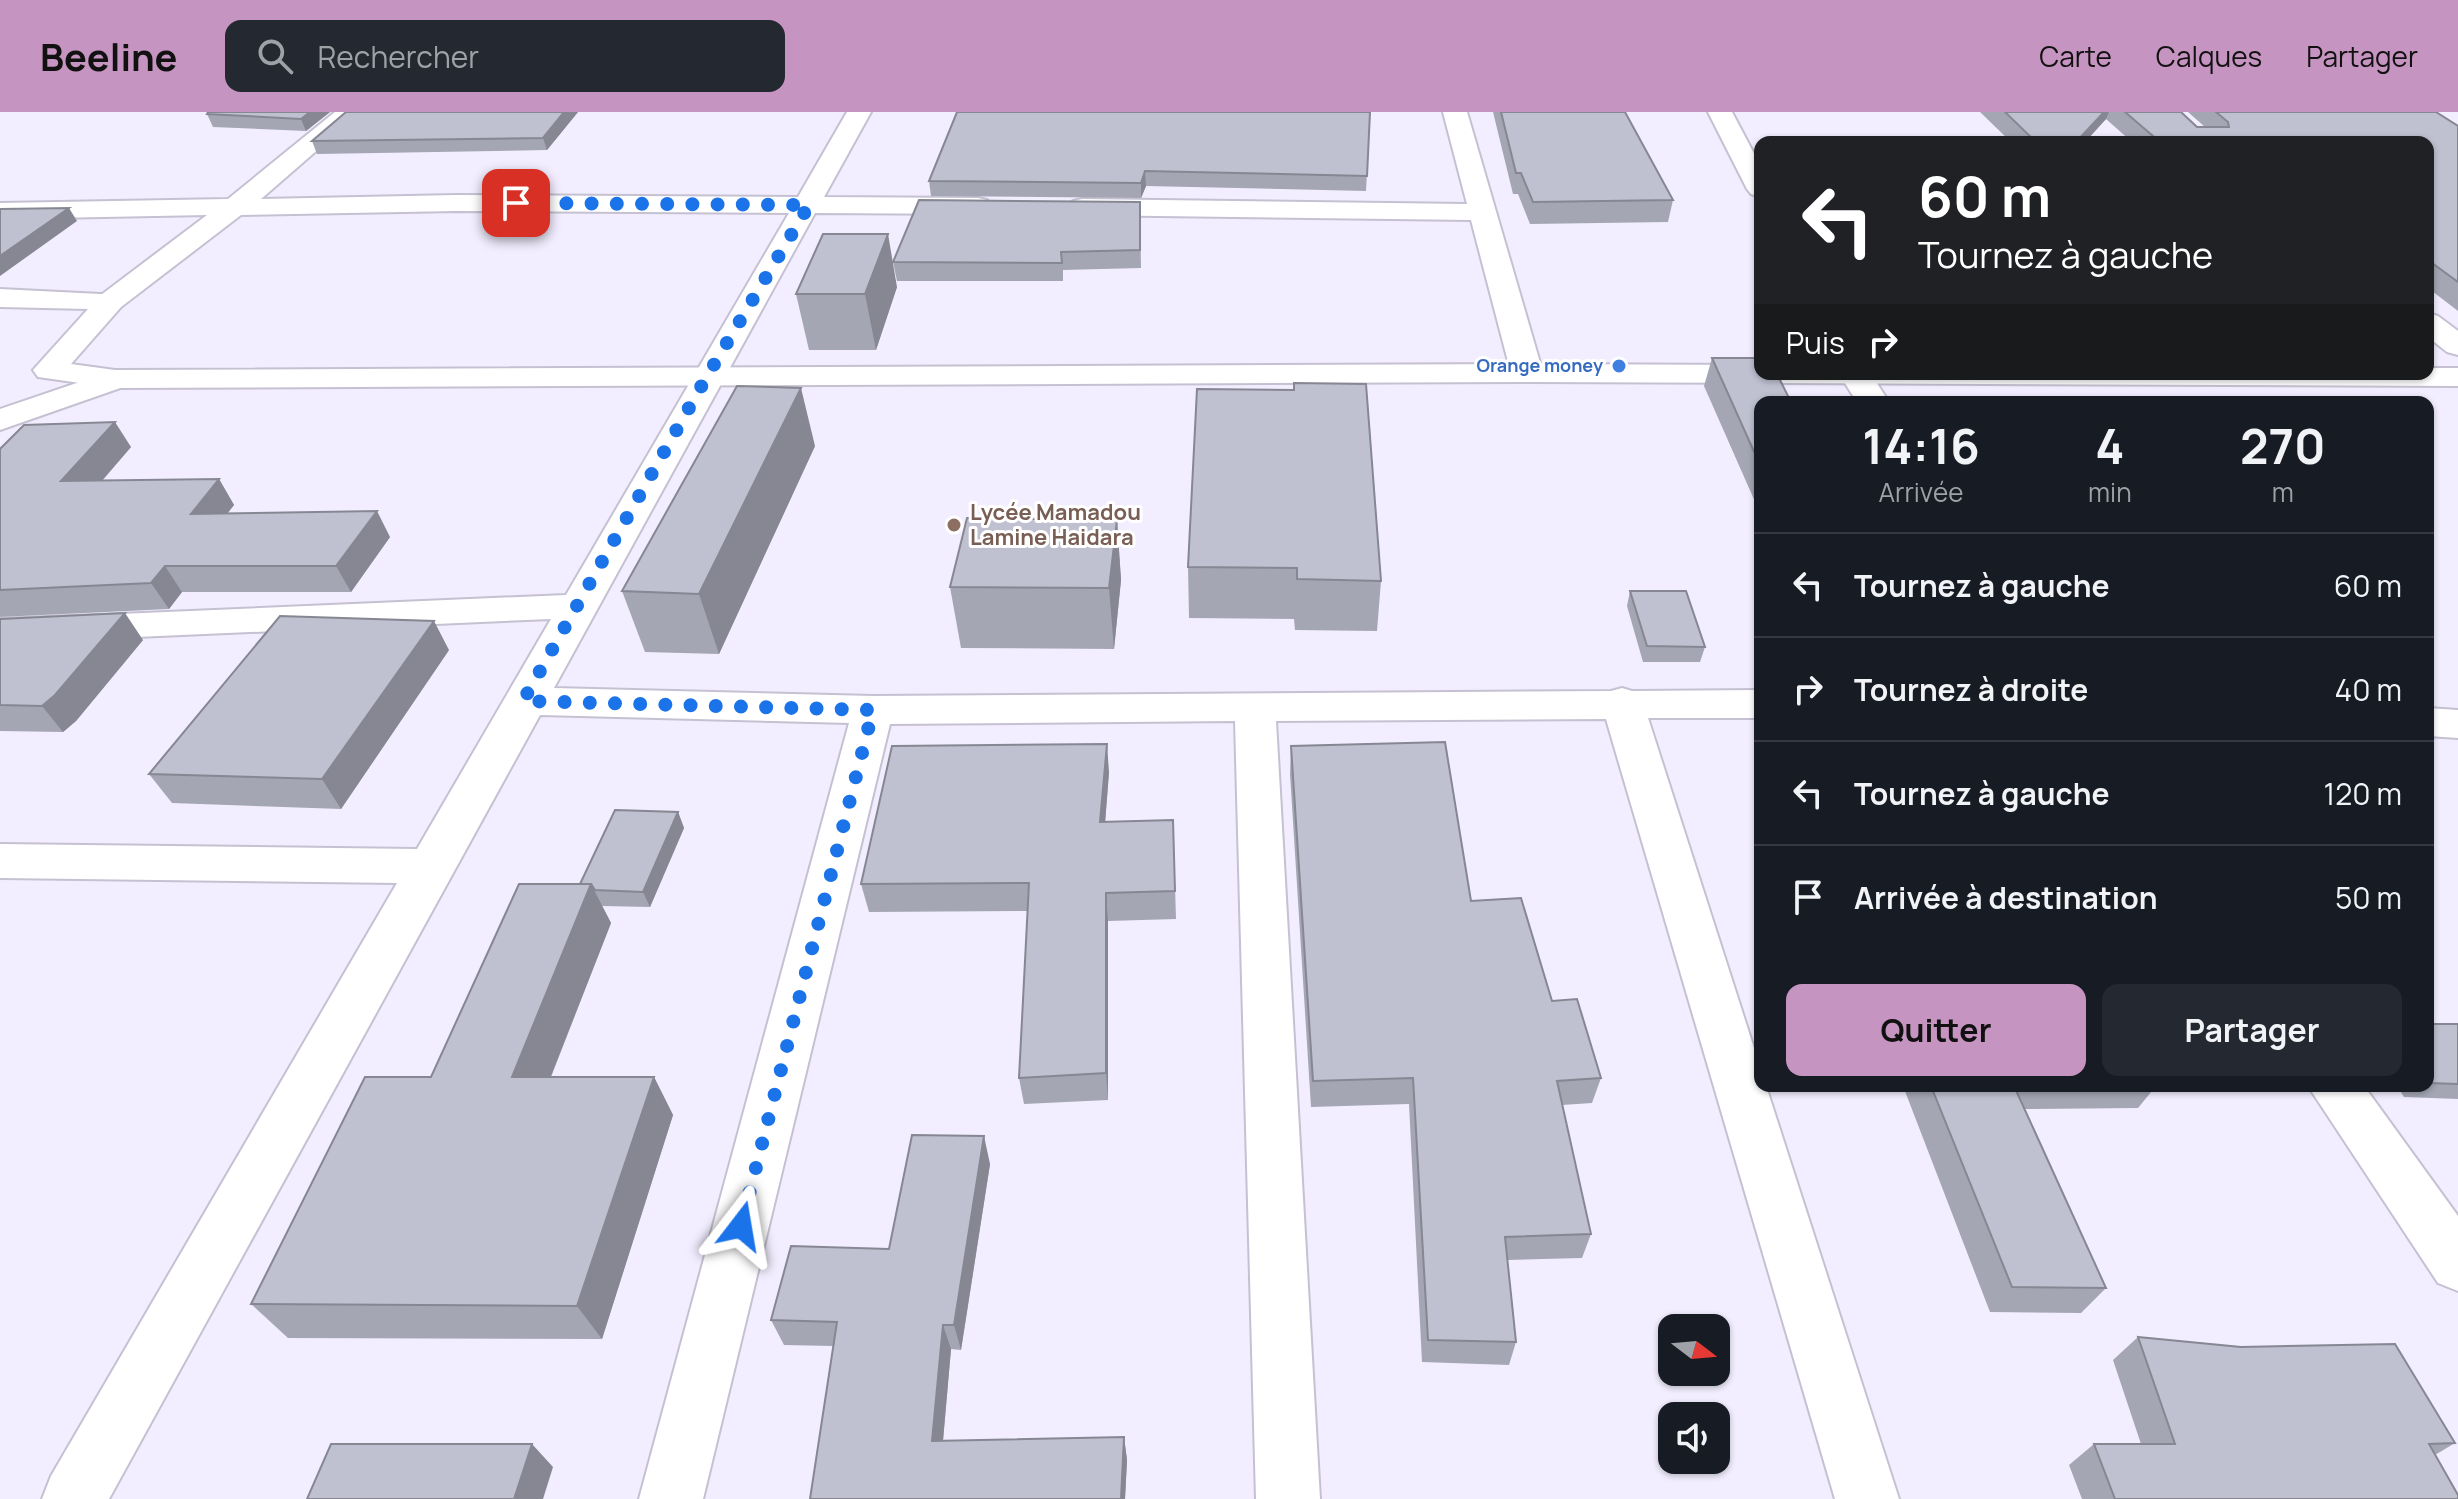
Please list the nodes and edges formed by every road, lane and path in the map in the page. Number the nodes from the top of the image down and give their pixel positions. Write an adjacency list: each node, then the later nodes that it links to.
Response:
1 (349, 112): 7 (street)
2 (859, 112): 6 (street)
3 (1455, 112): 11 (street)
4 (1720, 112): 5 (street)
5 (1754, 177)
6 (809, 205): 7 (street); 8 (street); 19 (street)
7 (236, 206): 10 (street); 13 (street)
8 (997, 207)
9 (1060, 207): 11 (street)
10 (0, 211)
11 (1483, 212): 16 (street)
12 (0, 298): 13 (street)
13 (111, 301): 20 (street)
14 (2434, 327): 15 (street)
15 (2458, 346)
16 (1527, 373): 19 (street); 22 (street)
17 (2434, 377): 18 (street)
18 (2458, 377)
19 (706, 378): 20 (street); 24 (street)
20 (115, 379): 23 (street)
21 (2203, 380): 22 (street)
22 (1862, 384)
23 (0, 420)
24 (577, 606): 25 (street); 26 (street)
25 (0, 631)
26 (523, 701): 30 (street); 34 (street)
27 (1622, 702): 28 (street); 29 (street); 40 (street)
28 (1754, 704)
29 (1255, 708): 30 (street); 39 (street)
30 (873, 710): 38 (street)
31 (2434, 722): 32 (street)
32 (2458, 724)
33 (0, 861): 34 (street)
34 (435, 866): 37 (street)
35 (2338, 1092): 36 (street)
36 (2458, 1264)
37 (74, 1499)
38 (671, 1499)
39 (1288, 1499)
40 (1867, 1499)

